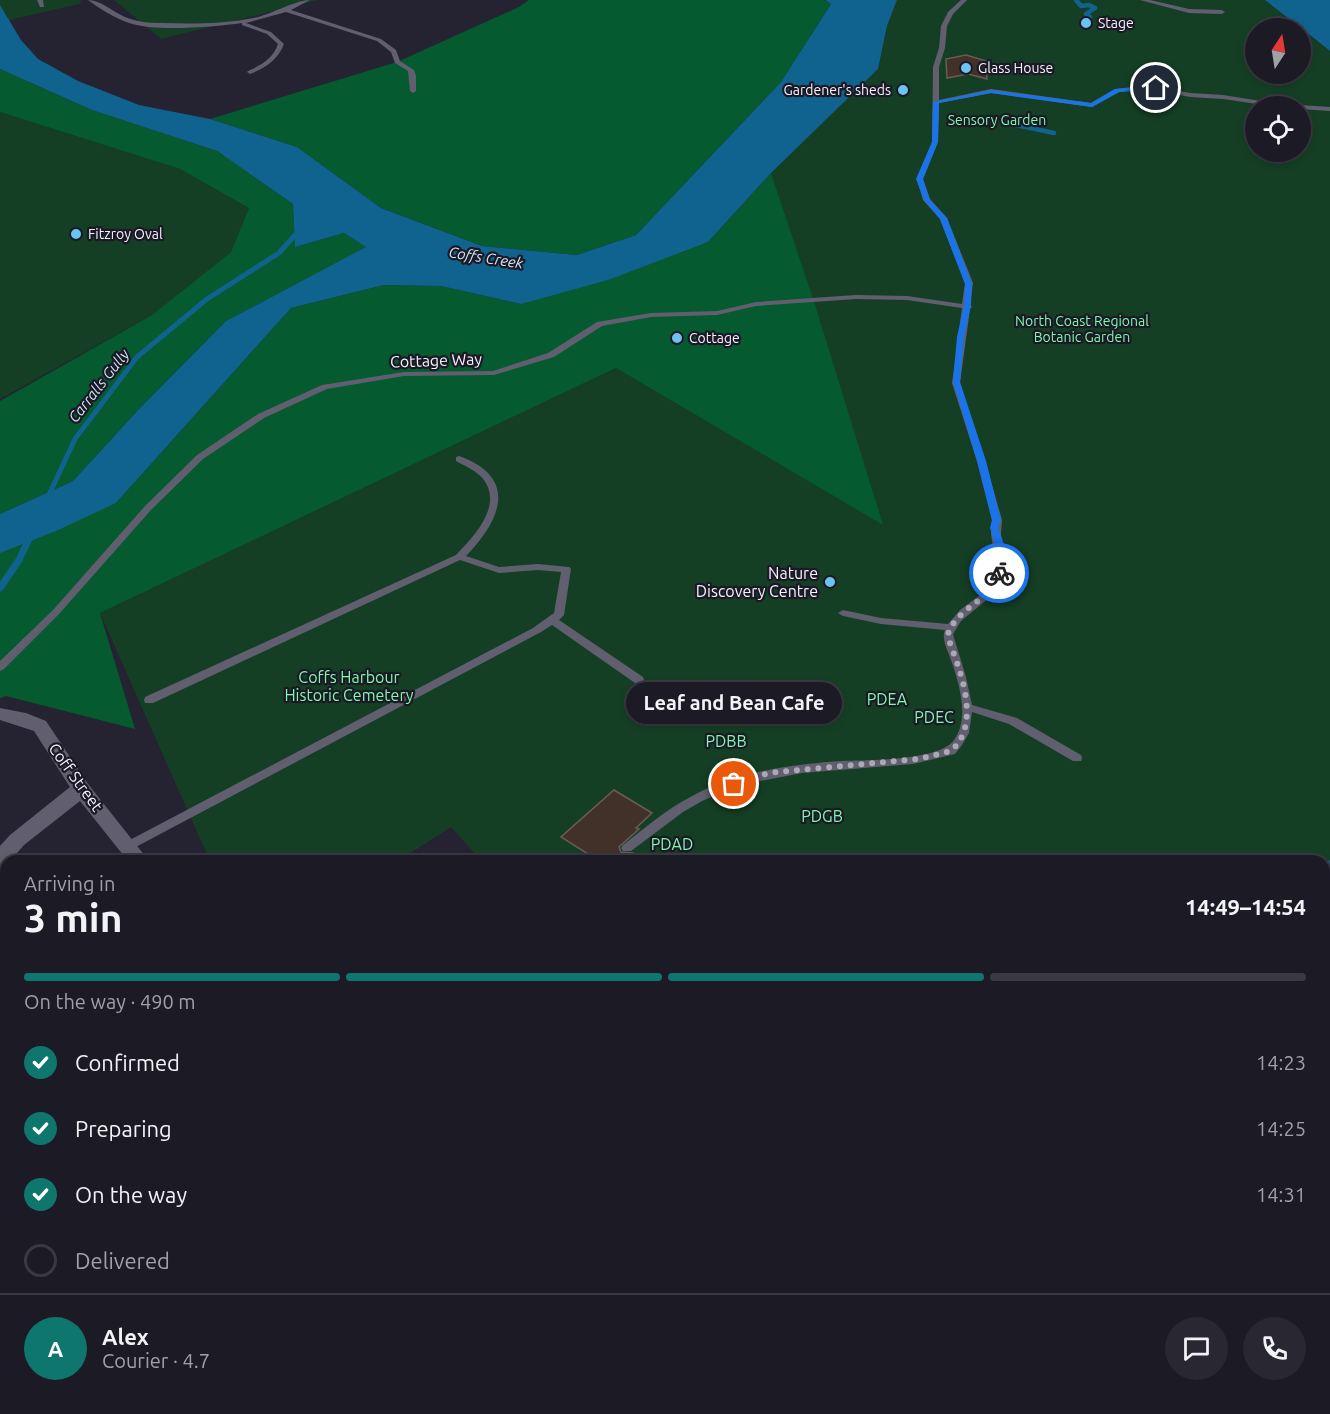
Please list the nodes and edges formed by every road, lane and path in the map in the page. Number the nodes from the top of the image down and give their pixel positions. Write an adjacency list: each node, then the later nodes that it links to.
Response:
1 (91, 0): 7 (lane)
2 (307, 0): 5 (lane)
3 (964, 0): 11 (lane)
4 (1143, 0): 6 (lane)
5 (288, 11): 7 (lane); 9 (lane)
6 (1222, 12)
7 (243, 23): 8 (lane)
8 (250, 72)
9 (413, 92)
10 (1245, 100): 11 (lane)
11 (936, 102): 14 (lane)
12 (1311, 108): 13 (lane)
13 (1330, 109)
14 (968, 307): 19 (lane); 20 (lane, Cottage Way)
15 (459, 459): 16 (lane)
16 (459, 557): 18 (lane); 22 (lane)
17 (843, 613): 19 (lane)
18 (552, 620): 21 (lane); 28 (lane)
19 (950, 627): 23 (lane)
20 (0, 667)
21 (639, 680)
22 (149, 700)
23 (967, 707): 25 (lane); 27 (lane)
24 (0, 714): 26 (street, Coff Street)
25 (1077, 758)
26 (81, 789): 28 (street, Coff Street); 29 (street)
27 (627, 848)
28 (133, 854)
29 (4, 855)

